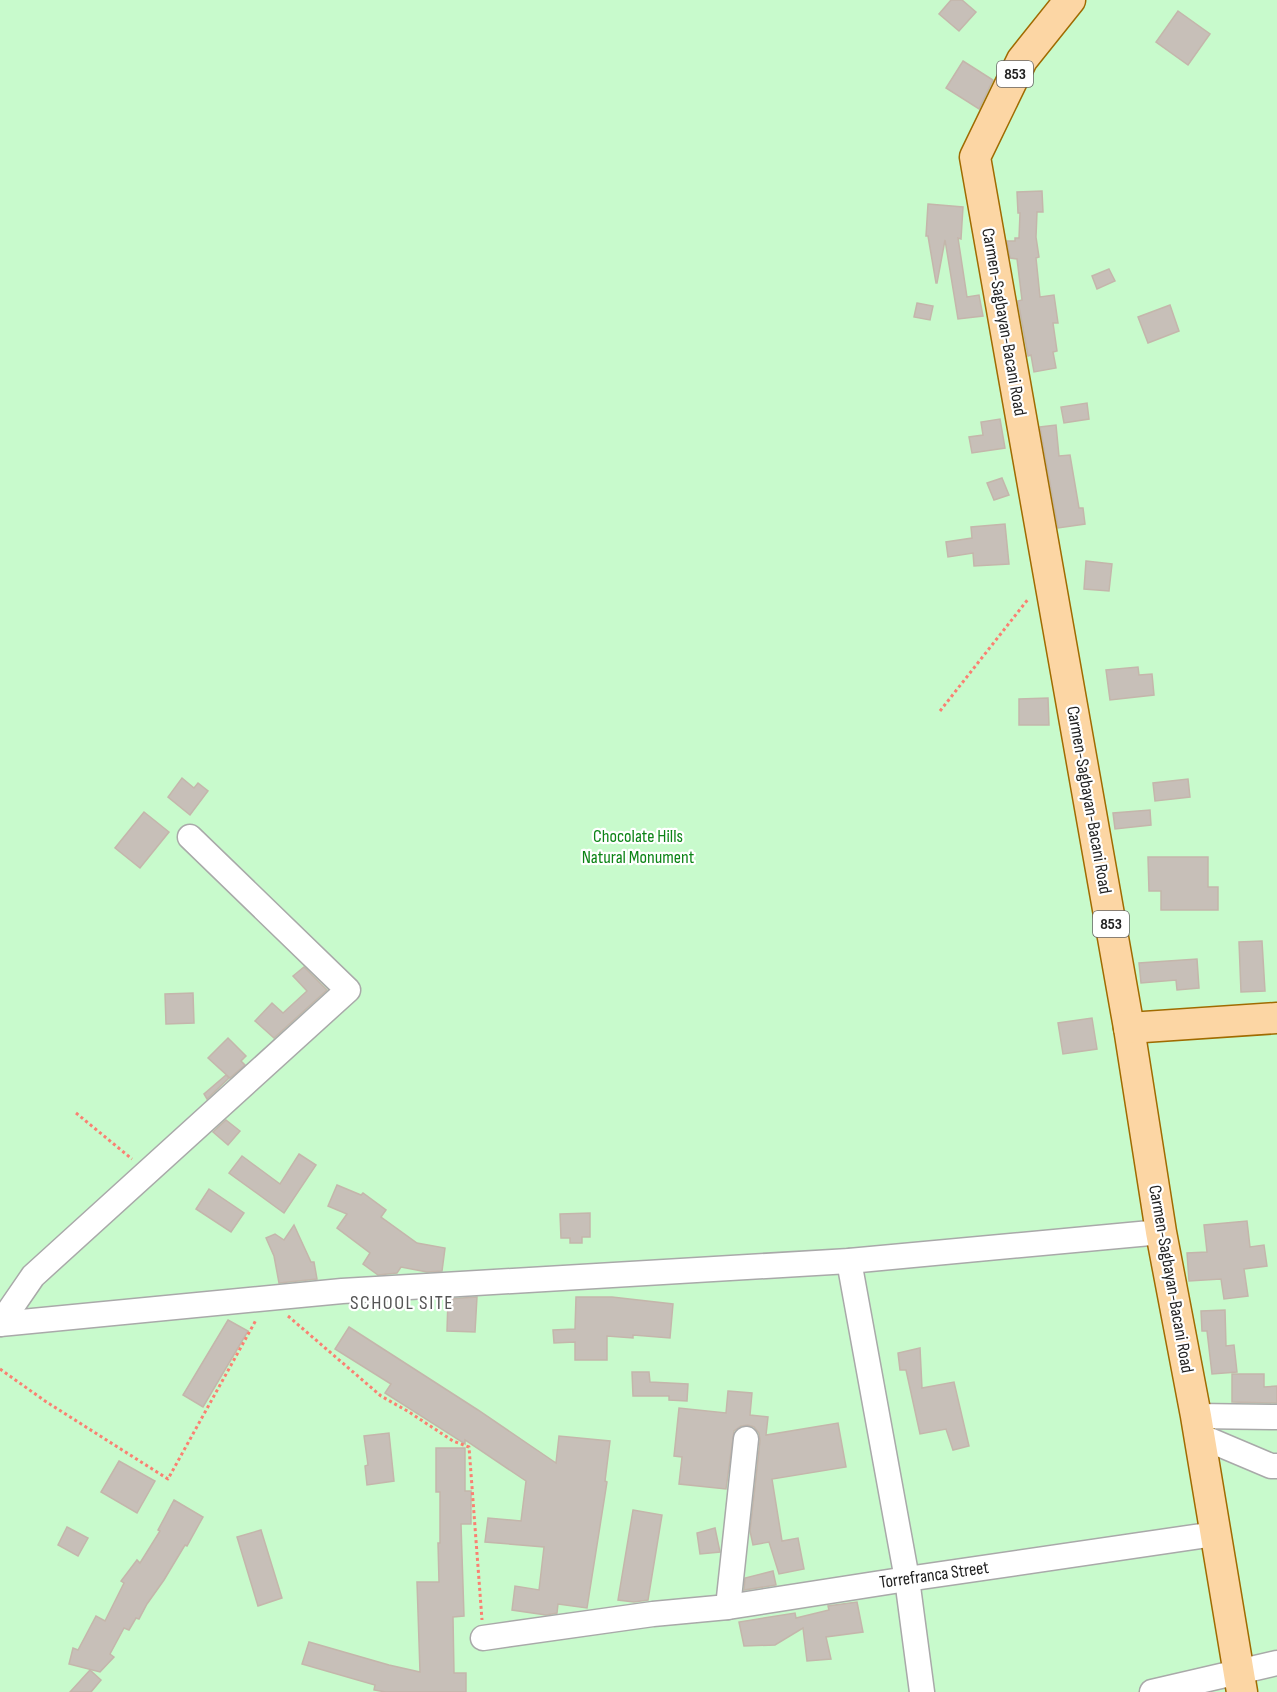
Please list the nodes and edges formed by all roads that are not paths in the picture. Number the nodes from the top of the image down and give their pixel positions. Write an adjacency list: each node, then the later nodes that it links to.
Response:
1 (1070, 0): 4 (main road, Carmen-Sagbayan-Bacani Road / 853)
2 (190, 837): 7 (street)
3 (1277, 1018): 4 (main road)
4 (1129, 1028): 5 (main road, Carmen-Sagbayan-Bacani Road / 853)
5 (1161, 1232): 6 (street); 9 (main road, Carmen-Sagbayan-Bacani Road / 853)
6 (849, 1261): 7 (street); 13 (street)
7 (0, 1324)
8 (1277, 1417): 9 (street)
9 (1198, 1426): 11 (street); 12 (main road, Carmen-Sagbayan-Bacani Road / 853)
10 (746, 1439): 14 (street)
11 (1277, 1466)
12 (1215, 1534): 13 (street, Torrefranca Street); 17 (main road, Carmen-Sagbayan-Bacani Road / 853)
13 (907, 1579): 14 (street, Torrefranca Street); 18 (street)
14 (728, 1607): 15 (street, Torrefranca Street)
15 (483, 1638)
16 (1277, 1663): 17 (street)
17 (1241, 1682): 19 (street)
18 (922, 1692)
19 (1152, 1692)

